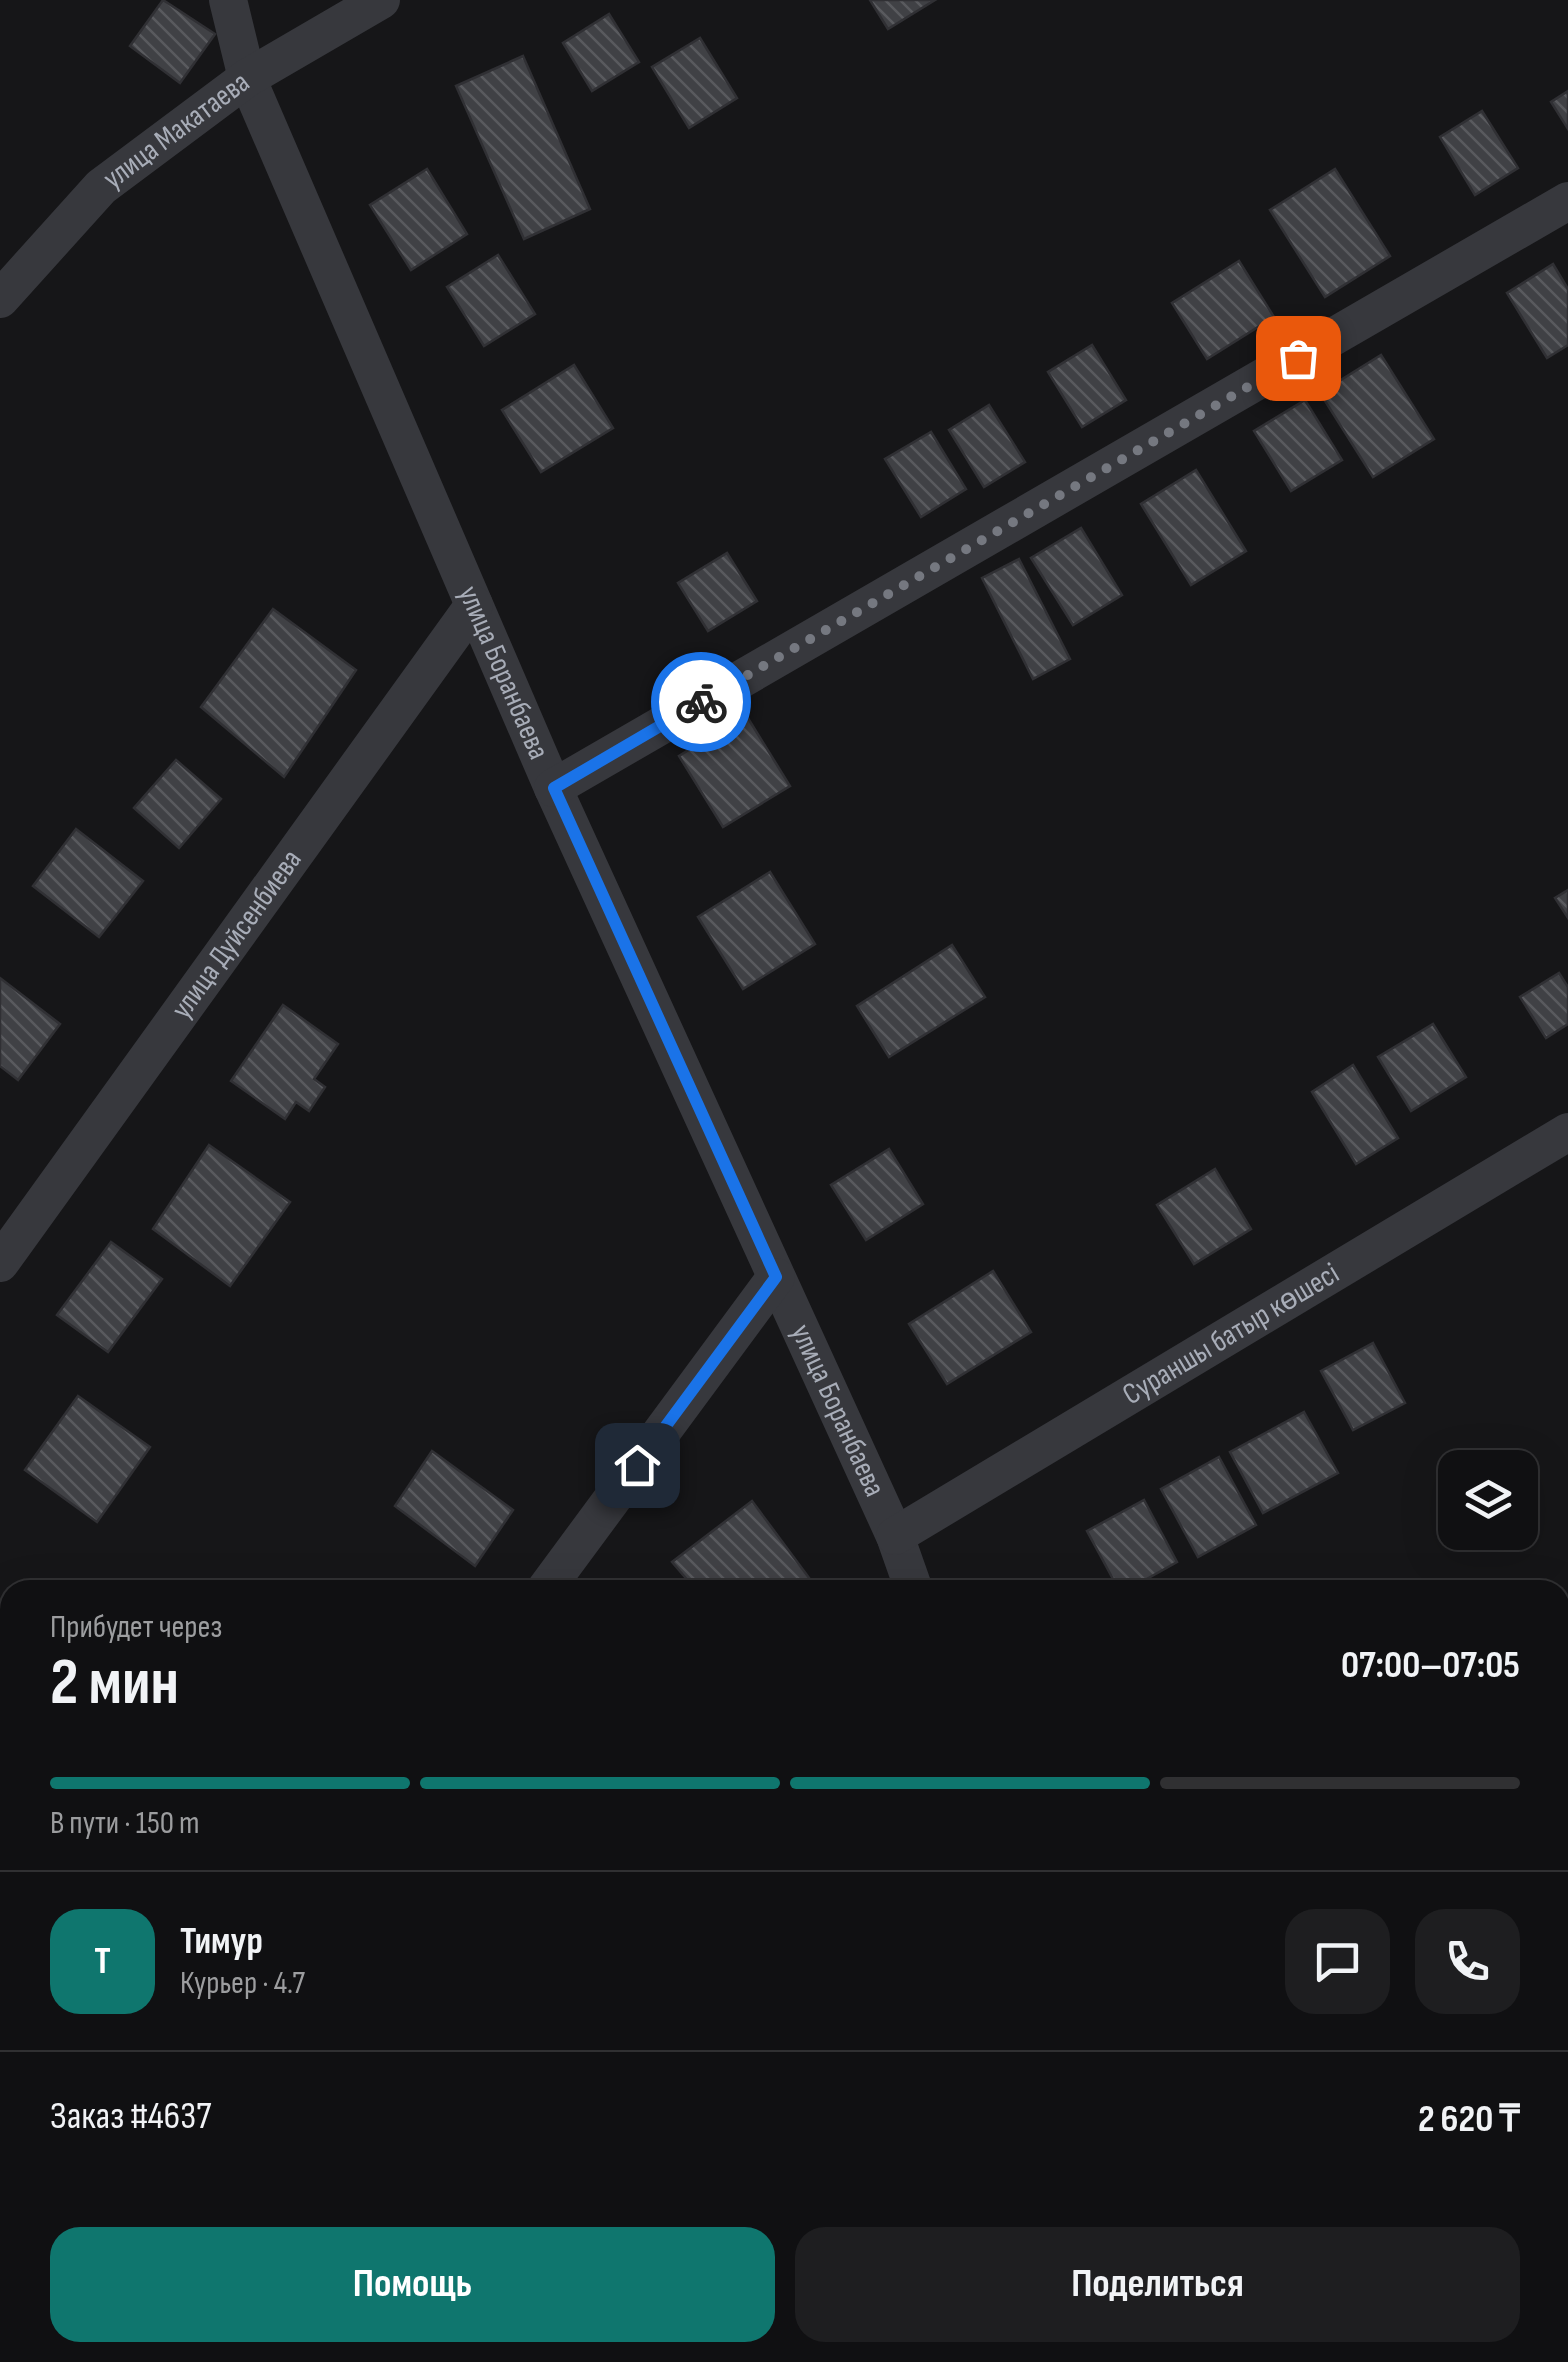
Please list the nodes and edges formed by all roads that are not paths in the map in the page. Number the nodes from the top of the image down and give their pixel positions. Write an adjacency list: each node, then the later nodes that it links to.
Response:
1 (228, 0): 3 (street, улица Боранбаева)
2 (382, 0): 3 (street, улица Макатаева)
3 (247, 78): 5 (street, улица Макатаева); 6 (street, улица Боранбаева)
4 (1568, 202): 7 (street)
5 (0, 299)
6 (474, 605): 7 (street, улица Боранбаева); 9 (street, улица Дуйсенбиева)
7 (554, 788): 10 (street, улица Боранбаева)
8 (1568, 1132): 11 (street, Сураншы батыр көшесі)
9 (0, 1263)
10 (776, 1277): 11 (street, улица Боранбаева); 12 (street)
11 (895, 1536): 13 (street, улица Боранбаева)
12 (552, 1580)
13 (910, 1580)

